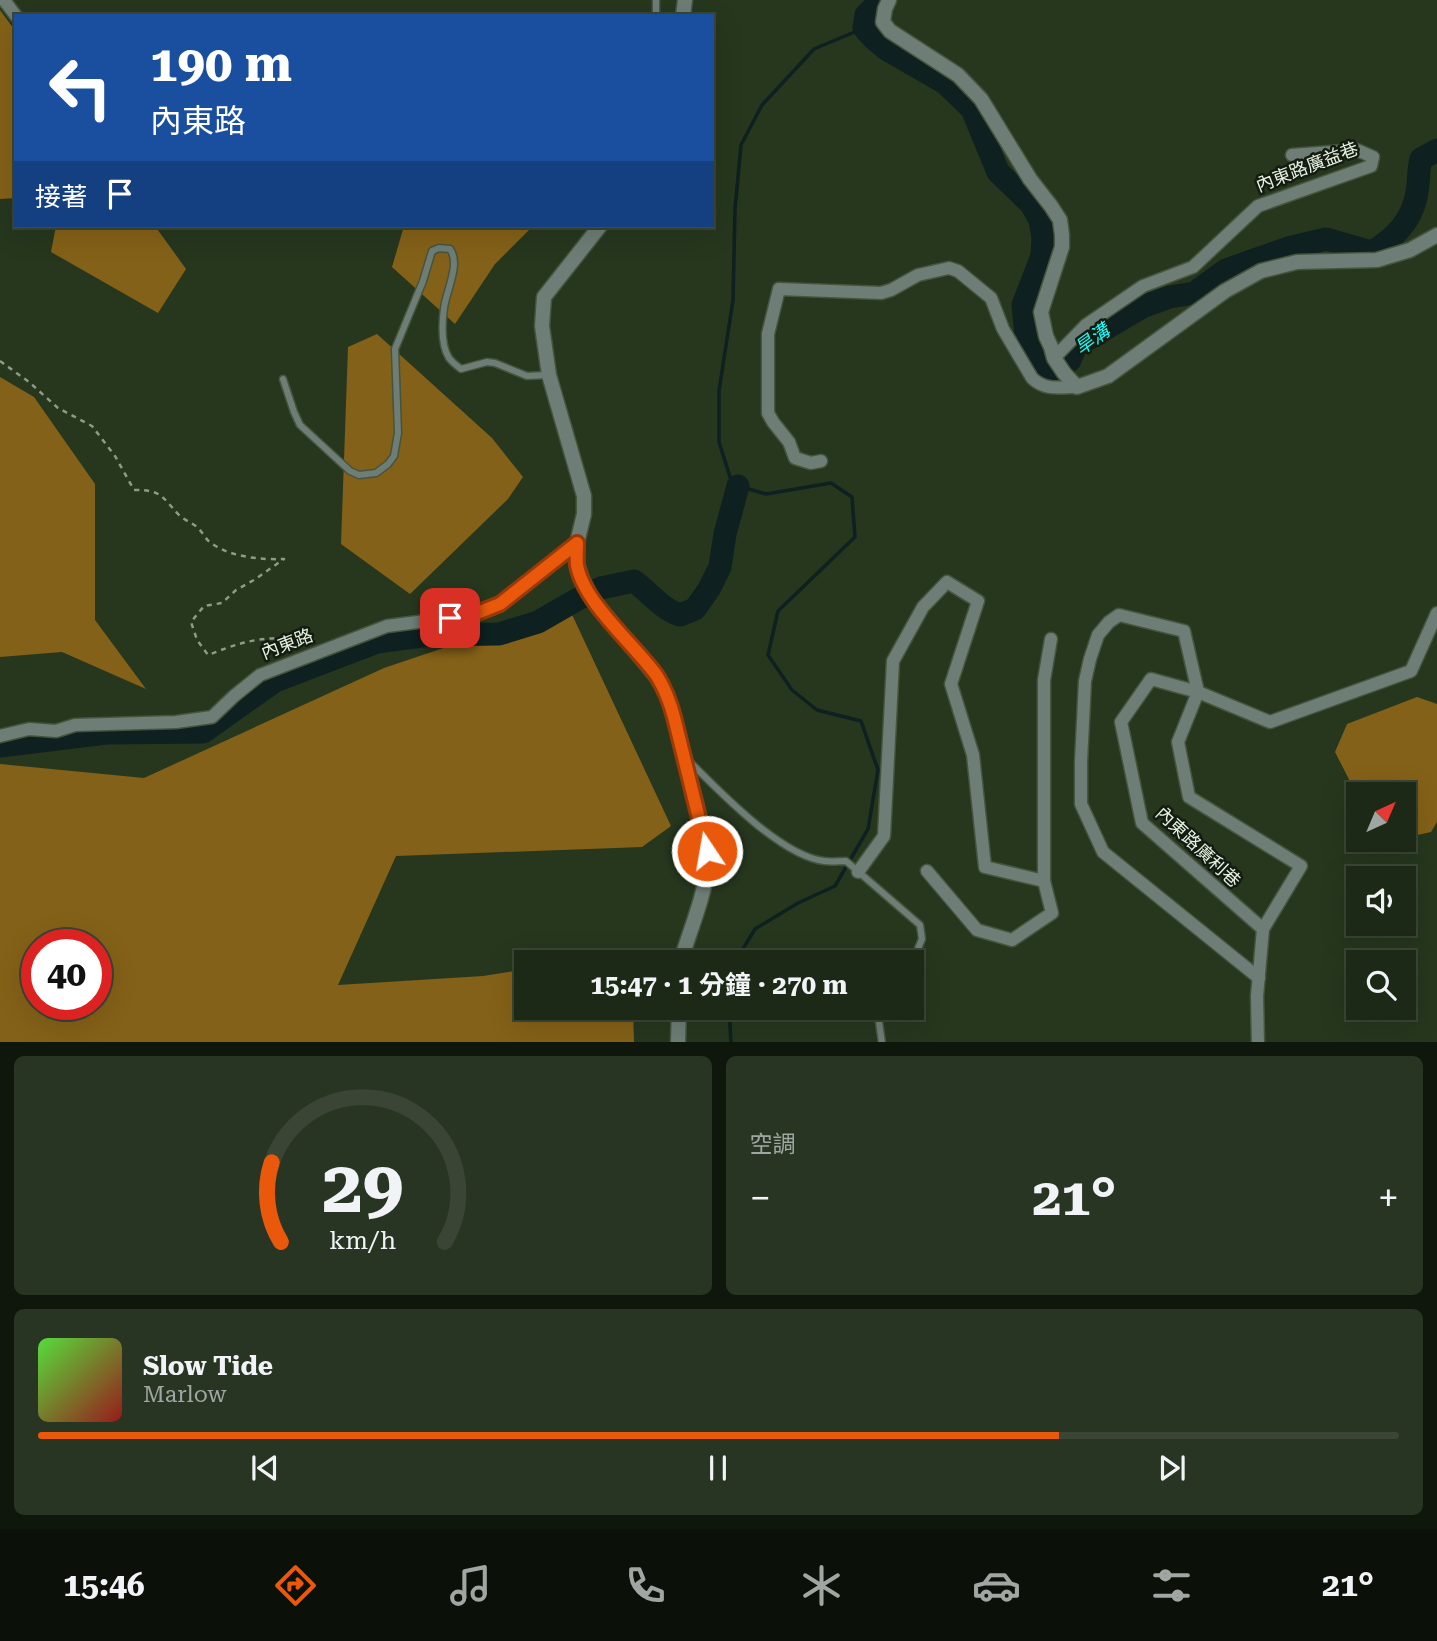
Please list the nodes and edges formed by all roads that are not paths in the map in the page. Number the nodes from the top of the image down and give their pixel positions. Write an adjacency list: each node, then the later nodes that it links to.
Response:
1 (889, 0): 5 (street)
2 (1292, 155): 5 (street, 內東路廣益巷)
3 (598, 228): 6 (street)
4 (1437, 235): 8 (street)
5 (1054, 358): 8 (street)
6 (549, 375): 7 (lane); 10 (street)
7 (283, 379)
8 (1077, 387): 9 (street)
9 (821, 461)
10 (577, 543): 14 (street, 內東路); 15 (street)
11 (1437, 613): 13 (street, 內東路廣利巷)
12 (1051, 639): 18 (street)
13 (1199, 692): 19 (street); 19 (street, 內東路廣利巷); 22 (street)
14 (0, 736)
15 (684, 757): 17 (lane); 20 (street)
16 (927, 871): 18 (street)
17 (858, 872): 18 (street); 21 (lane)
18 (1044, 881)
19 (1263, 929): 22 (street)
20 (684, 950)
21 (917, 950)
22 (1259, 978): 27 (street)
23 (679, 1020): 25 (street)
24 (880, 1020): 26 (lane)
25 (678, 1042)
26 (882, 1042)
27 (1258, 1042)

